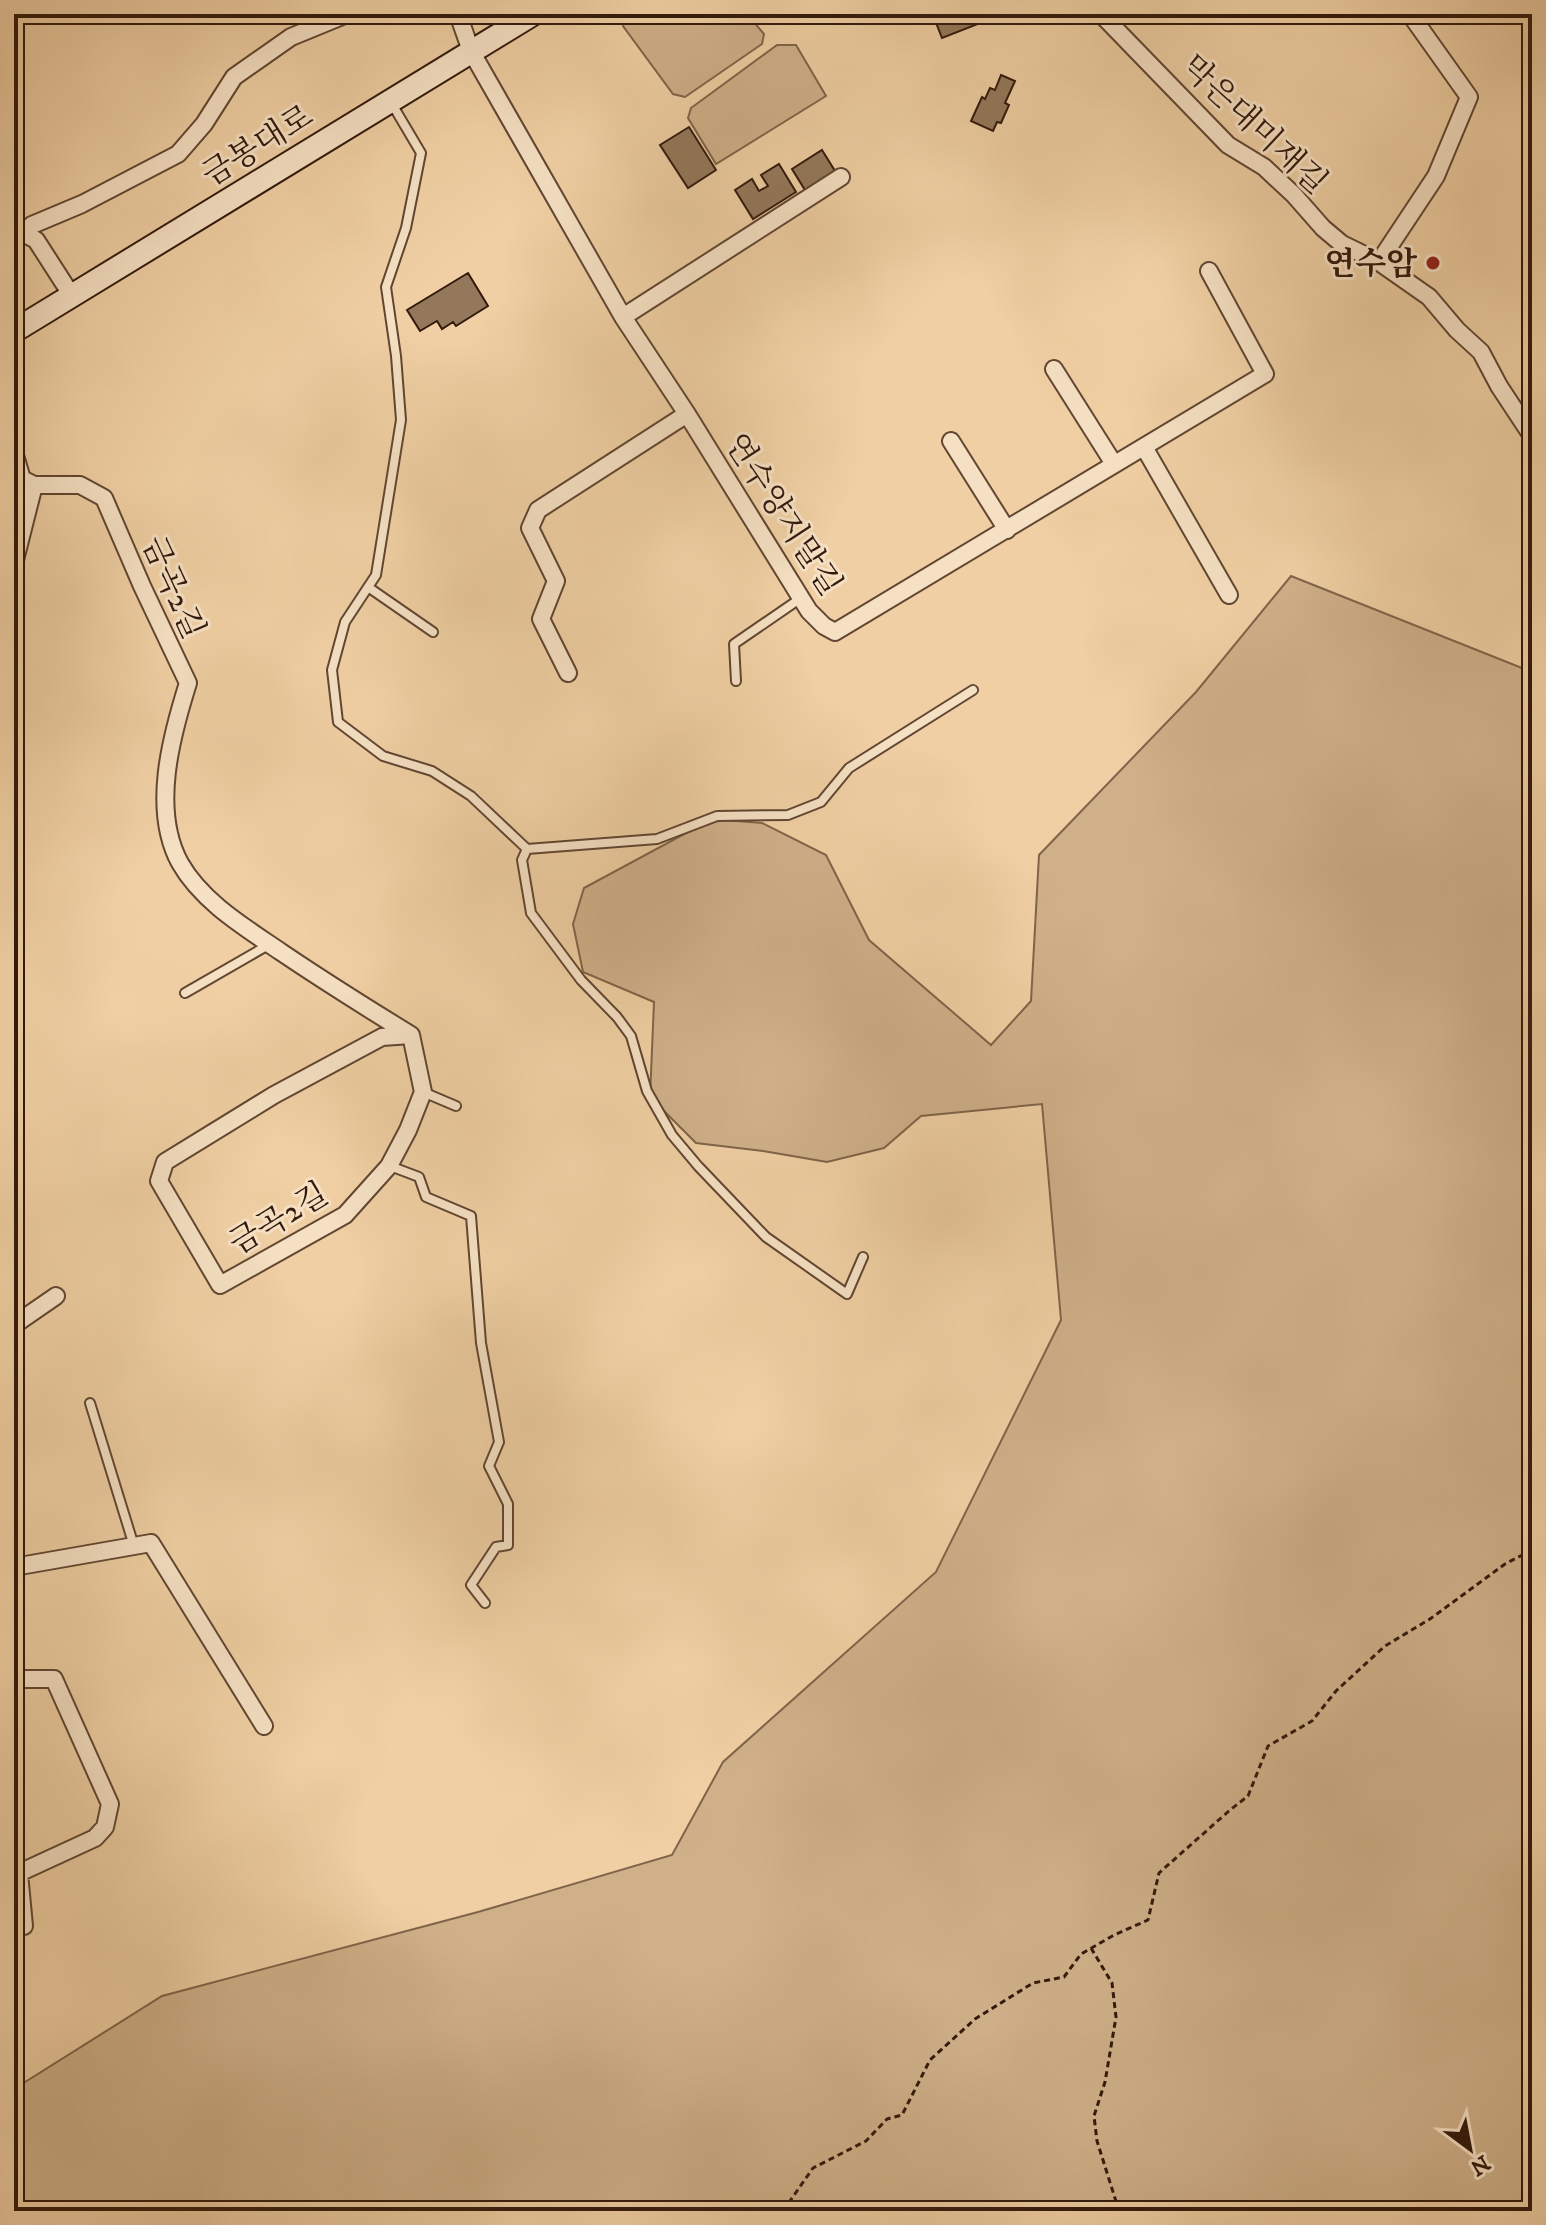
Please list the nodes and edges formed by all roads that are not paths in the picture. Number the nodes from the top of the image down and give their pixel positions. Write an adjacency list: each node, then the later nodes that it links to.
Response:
1 (347, 14): 9 (street)
2 (458, 14): 6 (street, 연수양지말길)
3 (533, 14): 6 (street, 금봉대로)
4 (1101, 14): 10 (street, 막은대미재길)
5 (1410, 14): 10 (street)
6 (471, 51): 7 (street, 금봉대로); 13 (street, 연수양지말길)
7 (391, 100): 12 (street, 금봉대로); 25 (lane)
8 (841, 177): 13 (street)
9 (19, 231): 12 (street)
10 (1379, 262): 17 (street, 막은대미재길)
11 (1209, 271): 19 (street, 연수양지말길)
12 (72, 296): 14 (street, 금봉대로)
13 (623, 317): 16 (street, 연수양지말길)
14 (14, 331)
15 (1054, 369): 21 (street)
16 (687, 414): 27 (street, 연수양지말길); 29 (street, 연수양지말길)
17 (1532, 436)
18 (951, 441): 23 (street)
19 (1144, 447): 21 (street, 연수양지말길); 26 (street)
20 (14, 452): 22 (street)
21 (1114, 464): 23 (street, 연수양지말길)
22 (34, 485): 24 (street); 33 (street, 금곡2길)
23 (1007, 530): 27 (street, 연수양지말길)
24 (14, 564)
25 (368, 587): 28 (lane); 32 (lane)
26 (1229, 595)
27 (801, 598): 30 (lane)
28 (433, 632)
29 (568, 673)
30 (736, 681)
31 (973, 690): 32 (lane)
32 (527, 849): 39 (lane)
33 (270, 944): 34 (lane); 35 (street, 금곡2길)
34 (185, 993)
35 (411, 1035): 36 (street); 38 (street, 금곡2길)
36 (423, 1092): 37 (lane); 38 (street, 금곡2길)
37 (456, 1106)
38 (389, 1166): 45 (lane)
39 (863, 1257)
40 (56, 1296): 41 (street)
41 (14, 1325)
42 (90, 1403): 43 (lane)
43 (134, 1546): 44 (street); 47 (street)
44 (14, 1567)
45 (485, 1603)
46 (14, 1679): 48 (street)
47 (264, 1726)
48 (24, 1926)

